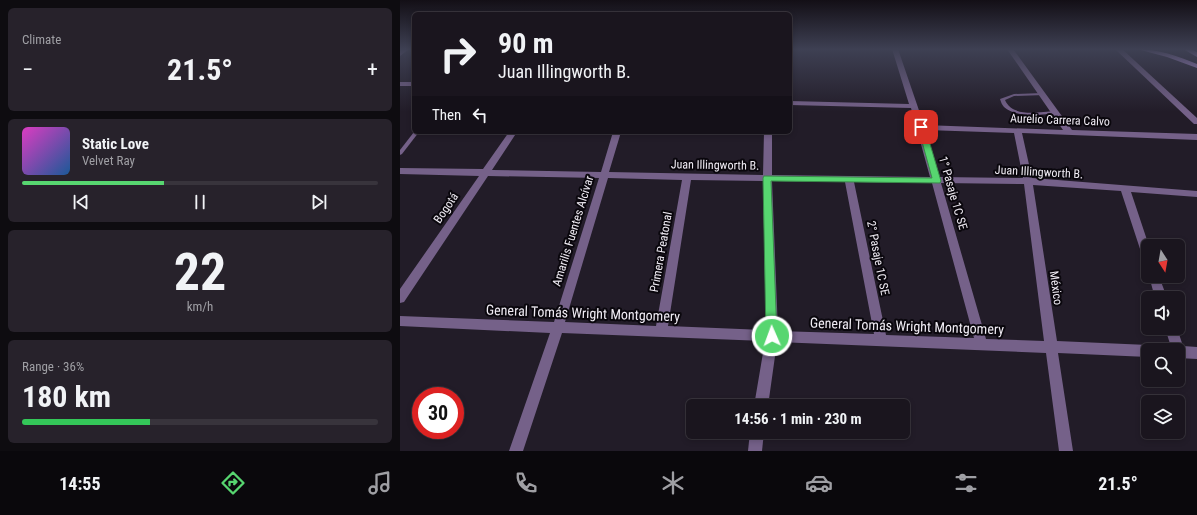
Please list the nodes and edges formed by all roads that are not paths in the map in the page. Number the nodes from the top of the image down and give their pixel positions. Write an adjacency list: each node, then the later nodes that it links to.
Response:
1 (902, 70): 8 (street, 1° Pasaje 1C SE)
2 (1025, 70): 6 (street)
3 (1141, 70): 10 (street)
4 (400, 84): 5 (street)
5 (412, 84)
6 (1042, 94): 9 (street); 9 (lane)
7 (792, 103): 8 (street)
8 (914, 106): 11 (street, 1° Pasaje 1C SE)
9 (1055, 112): 13 (street)
10 (1197, 122)
11 (921, 127): 12 (street, Aurelio Carrera Calvo); 26 (street, 1° Pasaje 1C SE)
12 (1017, 130): 13 (street, Aurelio Carrera Calvo); 27 (street, México)
13 (1069, 132): 18 (street, Aurelio Carrera Calvo)
14 (415, 134): 19 (lane)
15 (512, 134): 21 (street, Bogotá)
16 (616, 134): 22 (street, Amarilis Fuentes Alcívar)
17 (768, 134): 24 (street)
18 (1197, 137)
19 (400, 153)
20 (400, 171): 21 (street, Juan Illingworth B.)
21 (485, 173): 22 (street, Juan Illingworth B.); 31 (street, Bogotá)
22 (604, 175): 23 (street, Juan Illingworth B.); 33 (street, Amarilis Fuentes Alcívar)
23 (687, 177): 24 (street, Juan Illingworth B.); 34 (street, Primera Peatonal)
24 (767, 178): 25 (street, Juan Illingworth B.); 35 (street)
25 (849, 180): 26 (street, Juan Illingworth B.); 36 (street, 2° Pasaje 1C SE)
26 (937, 181): 27 (street, Juan Illingworth B.); 37 (street, 1° Pasaje 1C SE)
27 (1028, 182): 28 (street, Juan Illingworth B.); 38 (street, México)
28 (1126, 188): 29 (street, Juan Illingworth B.); 30 (street)
29 (1197, 194)
30 (1142, 239)
31 (400, 298)
32 (400, 320): 33 (street, General Tomás Wright Montgomery)
33 (558, 327): 34 (street, General Tomás Wright Montgomery); 44 (street, Amarilis Fuentes Alcívar)
34 (661, 331): 35 (street, General Tomás Wright Montgomery)
35 (772, 336): 36 (street, General Tomás Wright Montgomery); 42 (street)
36 (881, 340): 37 (street, General Tomás Wright Montgomery)
37 (982, 345): 38 (street, General Tomás Wright Montgomery)
38 (1052, 348): 39 (street, General Tomás Wright Montgomery); 46 (street, México)
39 (1141, 351)
40 (1185, 352): 41 (street)
41 (1197, 353)
42 (762, 399)
43 (757, 439): 45 (street)
44 (516, 451)
45 (755, 451)
46 (1066, 451)

